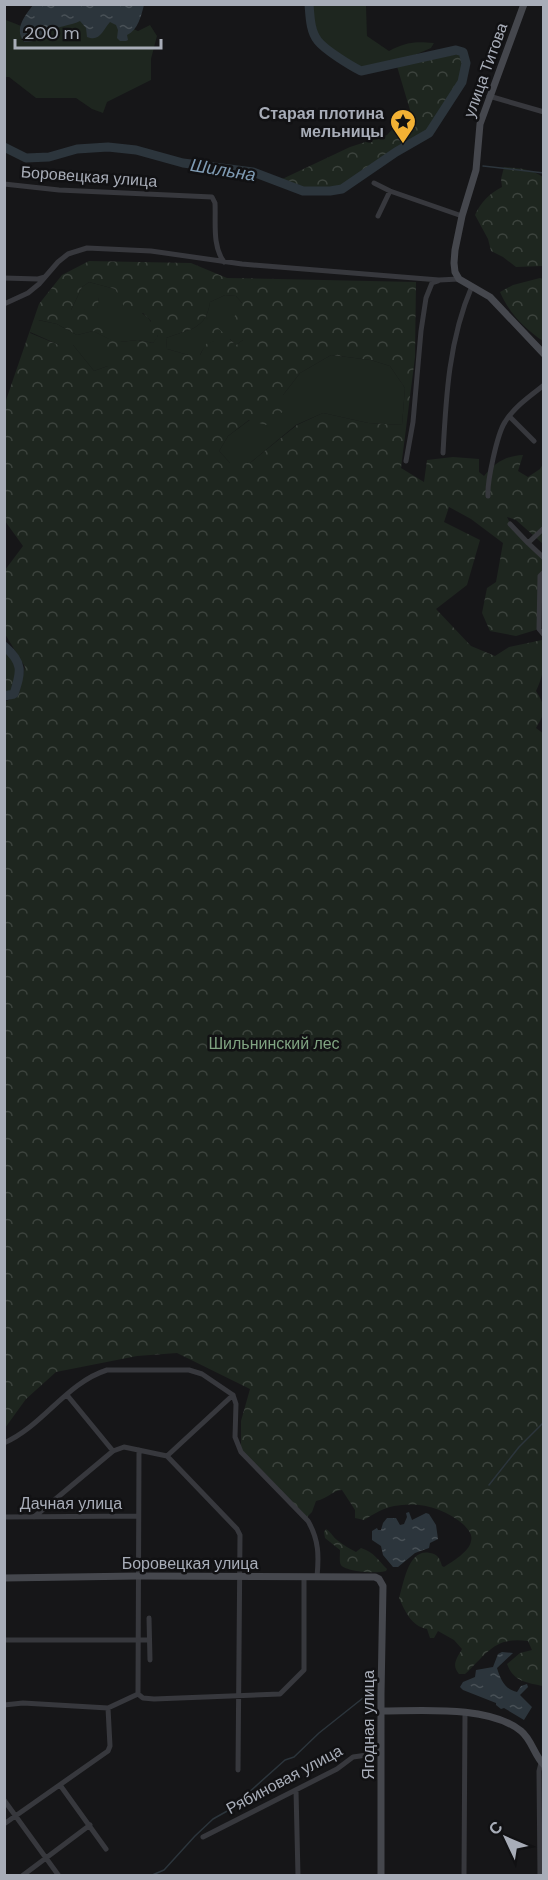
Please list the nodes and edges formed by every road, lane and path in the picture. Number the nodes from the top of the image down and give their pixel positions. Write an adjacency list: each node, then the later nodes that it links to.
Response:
1 (524, 4): 2 (street, улица Титова)
2 (489, 96): 3 (street); 8 (street, улица Титова)
3 (543, 112)
4 (374, 183): 6 (street)
5 (4, 184): 9 (street, Боровецкая улица)
6 (390, 191): 7 (street); 8 (street)
7 (378, 216)
8 (462, 216): 12 (street, улица Титова)
9 (224, 262): 10 (street); 13 (street)
10 (46, 276): 11 (street); 15 (street)
11 (4, 278)
12 (459, 279): 13 (street); 14 (street)
13 (439, 280): 21 (street)
14 (472, 286): 16 (street); 20 (street)
15 (4, 304)
16 (543, 354)
17 (543, 385): 18 (street)
18 (509, 416): 19 (street); 22 (street)
19 (534, 441)
20 (443, 453)
21 (406, 461)
22 (488, 496)
23 (510, 524): 25 (street)
24 (543, 528): 25 (street)
25 (528, 543): 26 (street)
26 (543, 558)
27 (543, 572): 28 (street)
28 (543, 635)
29 (67, 1395): 30 (street); 31 (street); 33 (street)
30 (233, 1395): 34 (street); 40 (street)
31 (4, 1443)
32 (139, 1450): 33 (street); 34 (street); 35 (street)
33 (113, 1451): 37 (street)
34 (167, 1456): 39 (street)
35 (138, 1516): 37 (street, Дачная улица); 38 (street)
36 (4, 1517): 37 (street, Дачная улица)
37 (34, 1517)
38 (138, 1576): 39 (street, Боровецкая улица); 42 (street, Боровецкая улица); 47 (street)
39 (239, 1576): 43 (street, Боровецкая улица); 50 (street)
40 (317, 1577): 41 (street, Боровецкая улица); 43 (street, Боровецкая улица)
41 (375, 1577): 53 (street, Ягодная улица)
42 (4, 1578)
43 (304, 1578): 50 (street)
44 (149, 1618): 46 (street)
45 (4, 1640): 47 (street)
46 (149, 1640): 47 (street); 48 (street)
47 (138, 1641): 49 (street)
48 (150, 1660)
49 (138, 1694): 50 (street); 52 (street)
50 (239, 1695): 57 (street)
51 (4, 1705): 52 (street)
52 (108, 1708): 58 (street)
53 (381, 1711): 54 (street); 55 (street, Ягодная улица)
54 (465, 1712): 56 (street); 71 (street)
55 (381, 1753): 59 (street, Рябиновая улица); 70 (street, Ягодная улица)
56 (542, 1764): 72 (street)
57 (238, 1770)
58 (60, 1785): 61 (street); 63 (street)
59 (296, 1790): 64 (street, Рябиновая улица); 69 (street)
60 (4, 1800): 61 (street)
61 (16, 1816): 62 (street); 66 (street)
62 (4, 1824)
63 (90, 1825): 65 (street); 66 (street)
64 (203, 1837)
65 (106, 1849)
66 (46, 1857): 67 (street); 68 (street)
67 (22, 1875)
68 (58, 1875)
69 (298, 1875)
70 (381, 1875)
71 (464, 1875)
72 (540, 1875)

